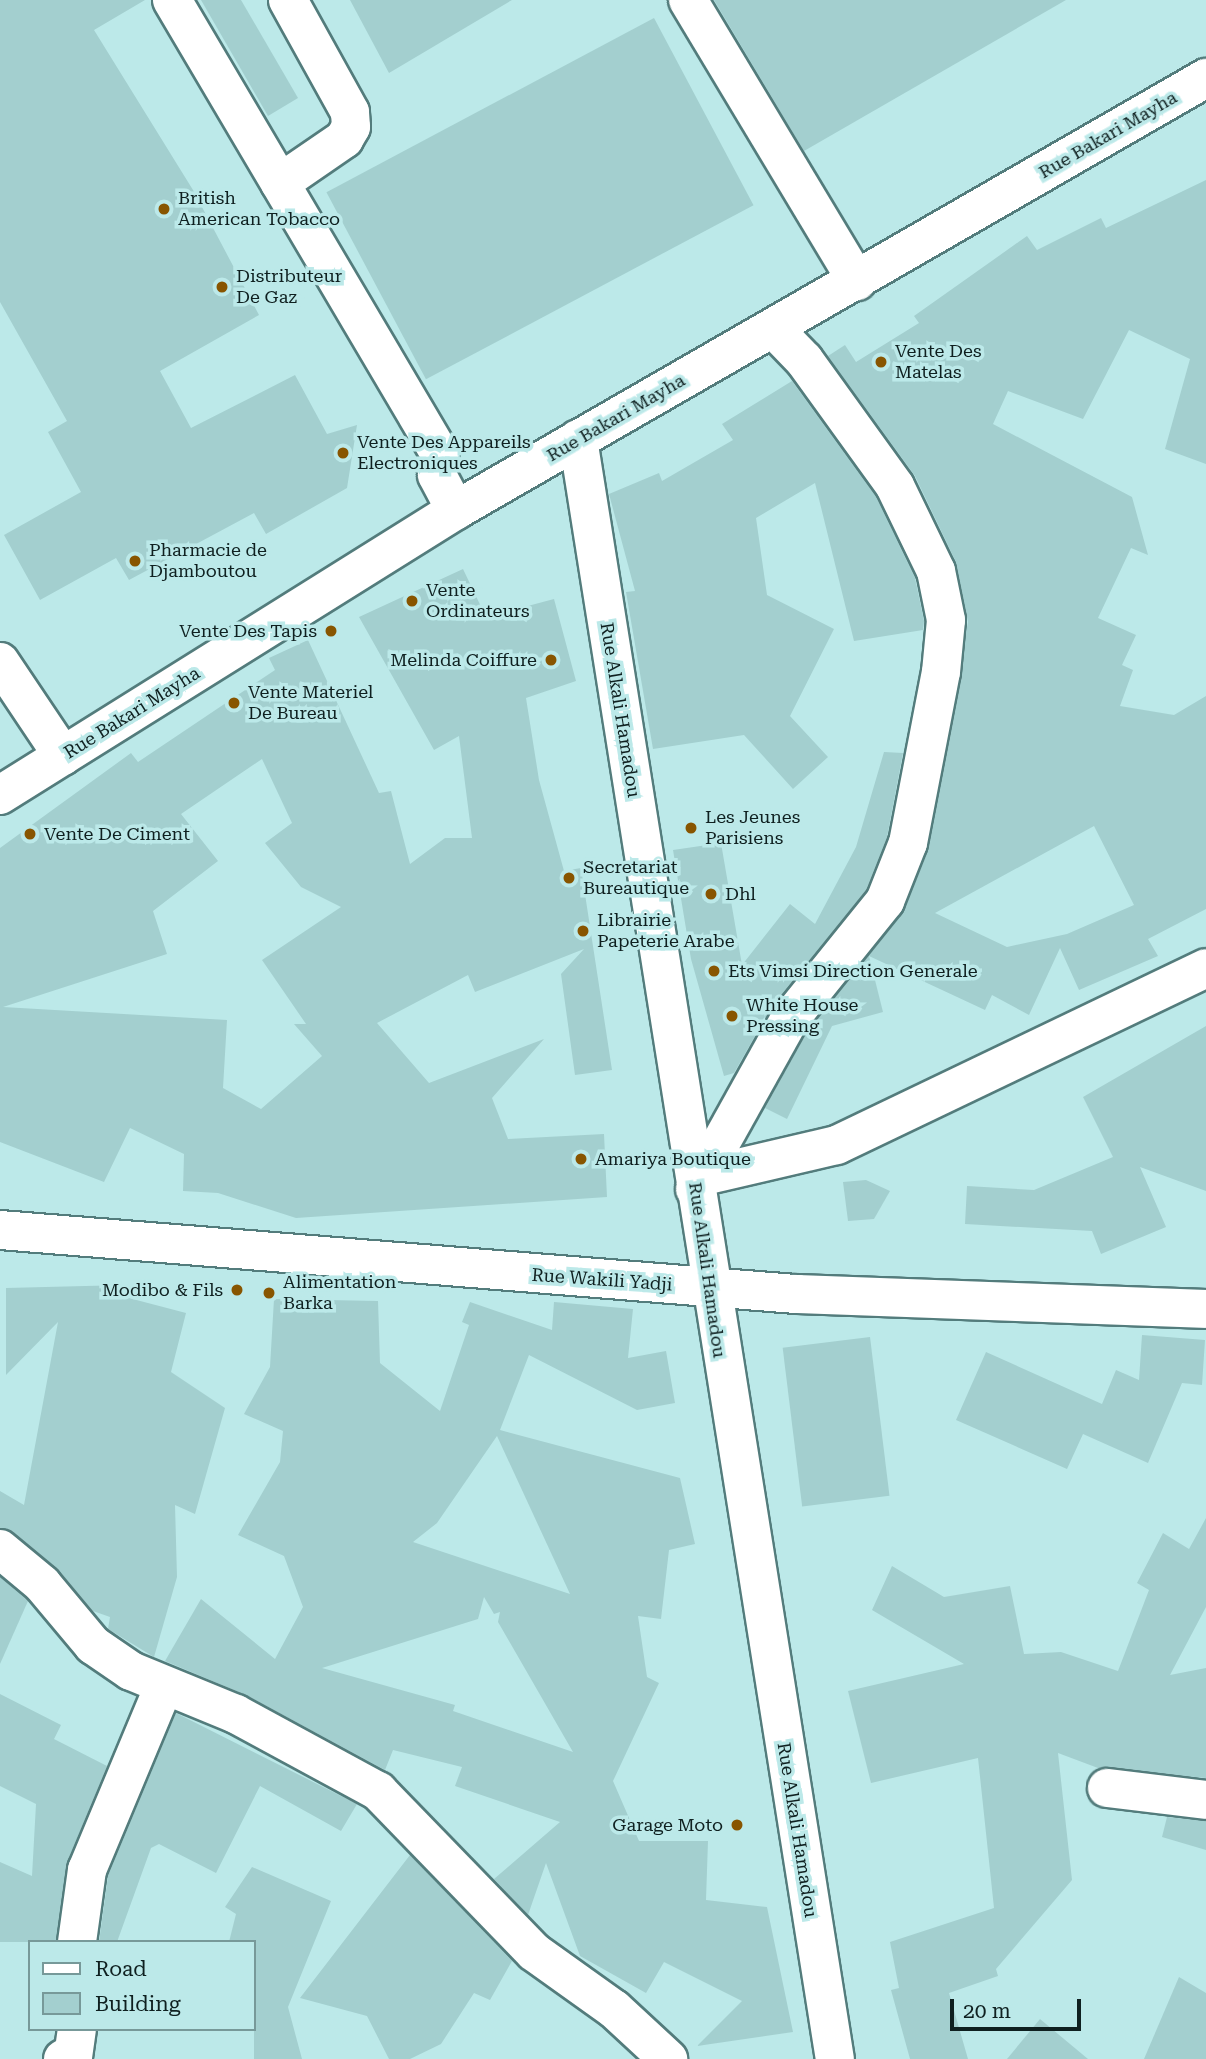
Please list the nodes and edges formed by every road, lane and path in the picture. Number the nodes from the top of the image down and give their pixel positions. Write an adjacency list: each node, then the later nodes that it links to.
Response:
1 (172, 0): 5 (street)
2 (288, 0): 5 (street)
3 (688, 0): 6 (street)
4 (1206, 78): 6 (street, Rue Bakari Mayha)
5 (280, 183): 9 (street)
6 (857, 281): 7 (street, Rue Bakari Mayha)
7 (774, 329): 8 (street, Rue Bakari Mayha); 14 (street)
8 (578, 439): 9 (street, Rue Bakari Mayha); 14 (street, Rue Alkali Hamadou)
9 (456, 510): 11 (street, Rue Bakari Mayha)
10 (0, 662): 11 (street)
11 (64, 756): 12 (street, Rue Bakari Mayha)
12 (0, 795)
13 (1206, 968): 14 (street)
14 (702, 1182): 16 (street, Rue Alkali Hamadou)
15 (0, 1230): 16 (street, Rue Wakili Yadji)
16 (708, 1287): 17 (street, Rue Wakili Yadji); 26 (street, Rue Alkali Hamadou)
17 (1206, 1309)
18 (0, 1549): 19 (street)
19 (163, 1688): 22 (street); 25 (street)
20 (1107, 1788): 21 (street)
21 (1206, 1800)
22 (77, 1940)
23 (77, 2031): 24 (street)
24 (63, 2059)
25 (668, 2059)
26 (835, 2059)

